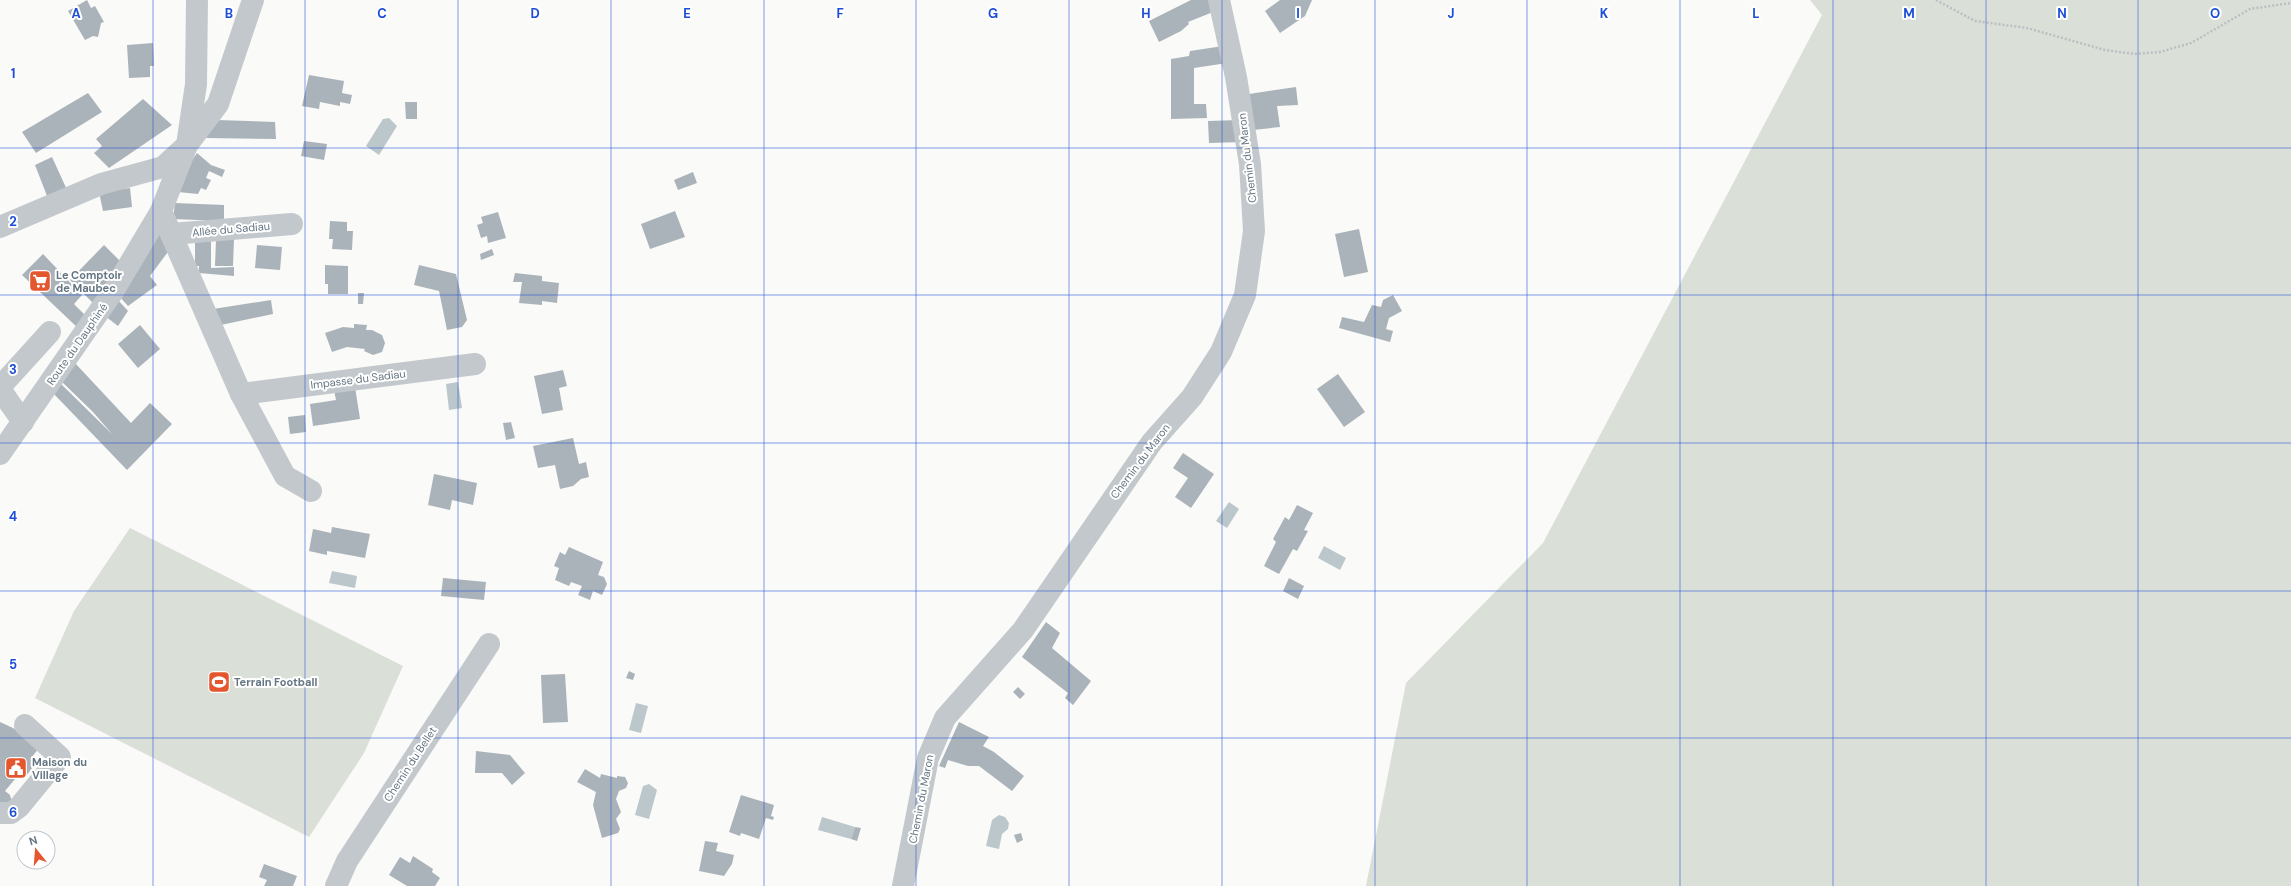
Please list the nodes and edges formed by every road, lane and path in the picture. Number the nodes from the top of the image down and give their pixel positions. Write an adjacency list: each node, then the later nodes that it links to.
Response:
1 (197, 0): 6 (street, Route du Dauphiné)
2 (253, 0): 6 (street)
3 (1219, 0): 22 (street, Chemin du Maron)
4 (1936, 0): 5 (path)
5 (2291, 3)
6 (187, 145): 7 (street, Route du Dauphiné); 9 (street)
7 (161, 211): 10 (street); 15 (street, Route du Dauphiné)
8 (292, 224): 10 (street, Allée du Sadiau)
9 (0, 227)
10 (171, 234): 14 (street)
11 (50, 332): 13 (street)
12 (475, 364): 14 (street, Impasse du Sadiau)
13 (0, 388): 15 (street)
14 (241, 394): 17 (street)
15 (23, 422): 16 (street, Route du Dauphiné)
16 (0, 454)
17 (311, 491)
18 (489, 644): 21 (street, Chemin du Bellet)
19 (25, 725): 20 (street)
20 (0, 813)
21 (336, 886)
22 (903, 886)

